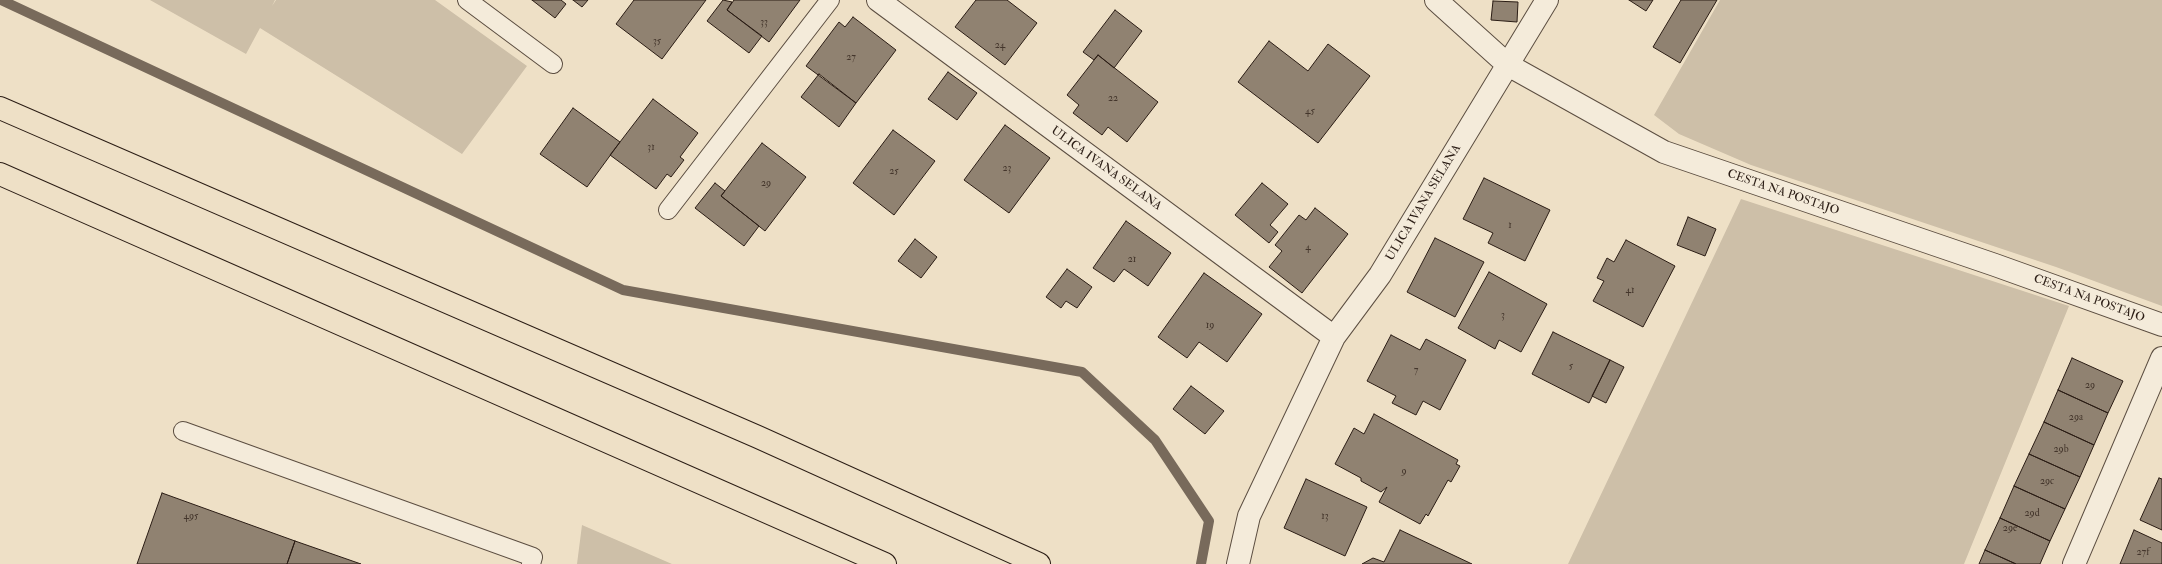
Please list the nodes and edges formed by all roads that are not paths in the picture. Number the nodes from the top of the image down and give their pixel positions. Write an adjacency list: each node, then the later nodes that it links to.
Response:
1 (467, 0): 6 (lane)
2 (830, 0): 10 (lane)
3 (878, 0): 12 (street, ULICA IVANA SELANA)
4 (1436, 0): 7 (street, CESTA NA POSTAJO)
5 (1547, 0): 7 (street, ULICA IVANA SELANA)
6 (553, 64)
7 (1508, 65): 11 (street, CESTA NA POSTAJO); 12 (street, ULICA IVANA SELANA)
8 (0, 108): 17 (highway)
9 (0, 174): 16 (highway)
10 (668, 210)
11 (2162, 325)
12 (1334, 337): 18 (street, ULICA IVANA SELANA)
13 (2162, 358): 19 (street)
14 (184, 431): 15 (lane)
15 (531, 564)
16 (885, 564)
17 (1039, 564)
18 (1238, 564)
19 (2074, 564)

